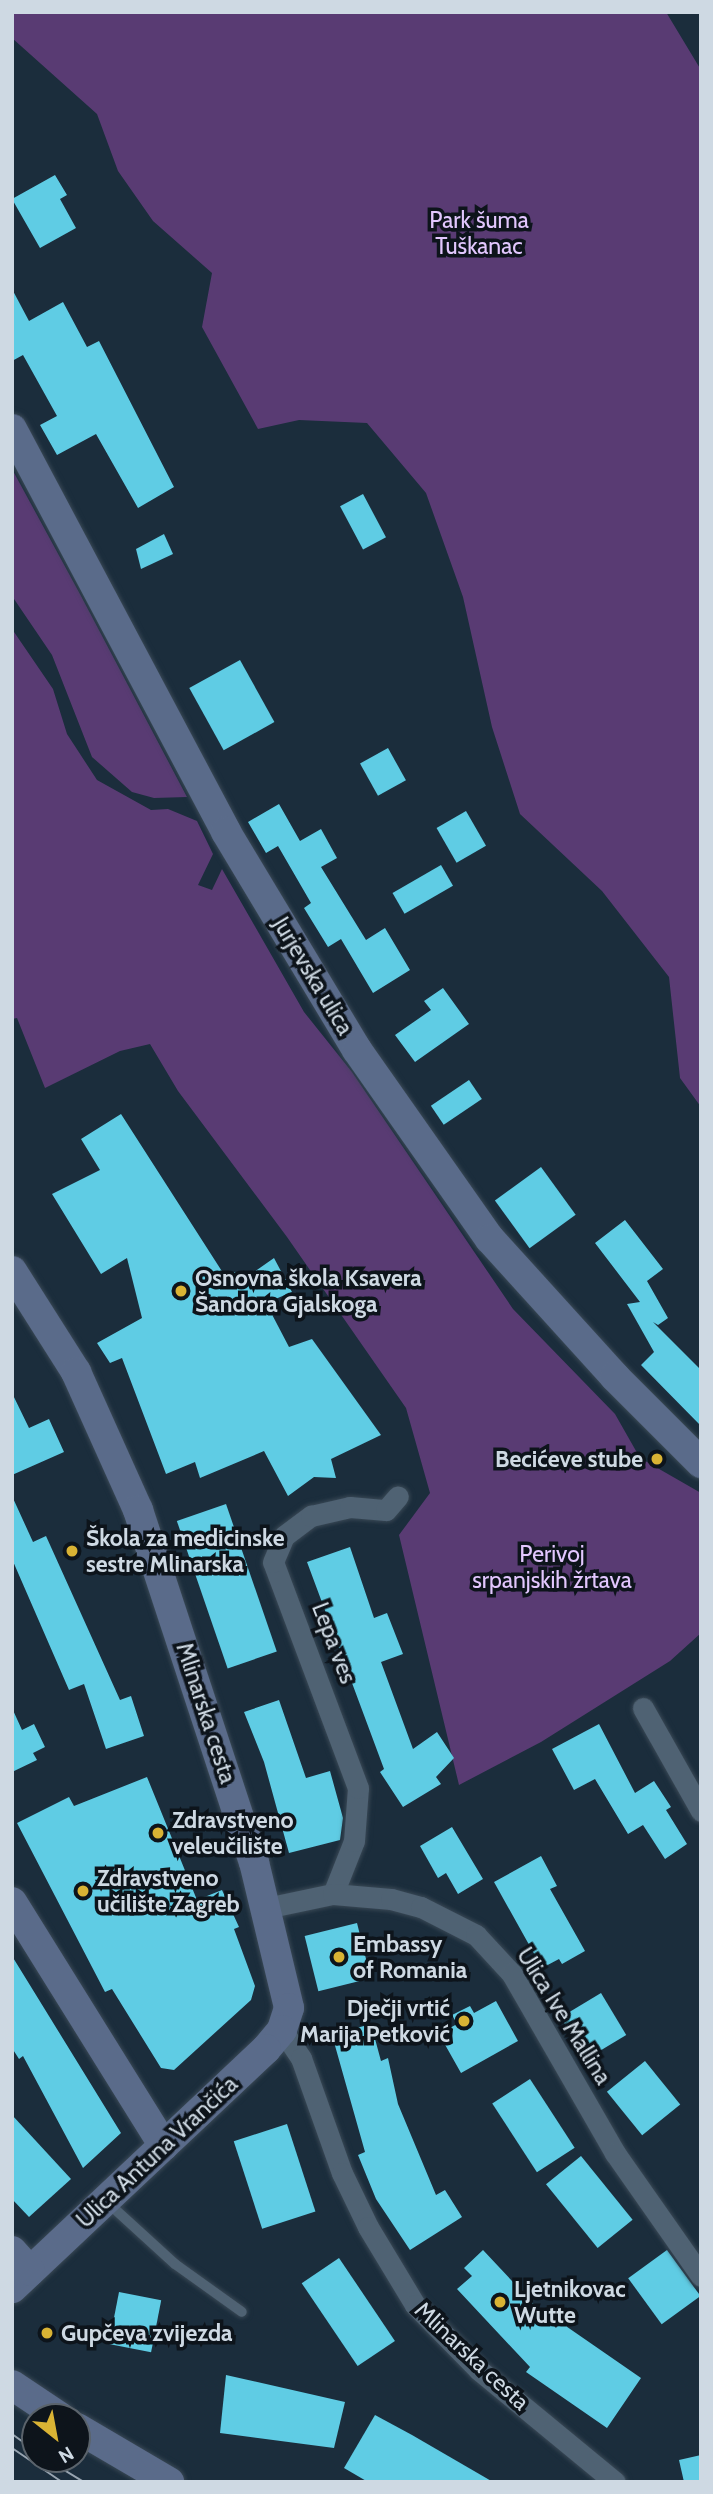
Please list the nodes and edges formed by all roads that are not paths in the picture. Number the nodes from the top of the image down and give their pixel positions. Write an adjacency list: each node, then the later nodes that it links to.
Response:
1 (12, 429): 3 (street, Jurjevska ulica)
2 (16, 1284): 9 (street, Mlinarska cesta)
3 (701, 1462)
4 (398, 1496): 7 (street, Lepa ves)
5 (643, 1708): 6 (street)
6 (701, 1811)
7 (332, 1894): 9 (street, Ulica Ive Mallina); 14 (street, Ulica Ive Mallina)
8 (12, 1902): 11 (street)
9 (266, 1908): 10 (street, Mlinarska cesta)
10 (282, 2030): 11 (street, Ulica Antuna Vrančića); 20 (street, Mlinarska cesta)
11 (164, 2146): 12 (street, Ulica Antuna Vrančića)
12 (105, 2200): 13 (street, Ulica Antuna Vrančića); 15 (lane)
13 (18, 2270)
14 (701, 2276)
15 (242, 2312)
16 (12, 2385): 17 (street)
17 (39, 2403)
18 (91, 2436): 19 (street)
19 (169, 2482)
20 (615, 2482)

